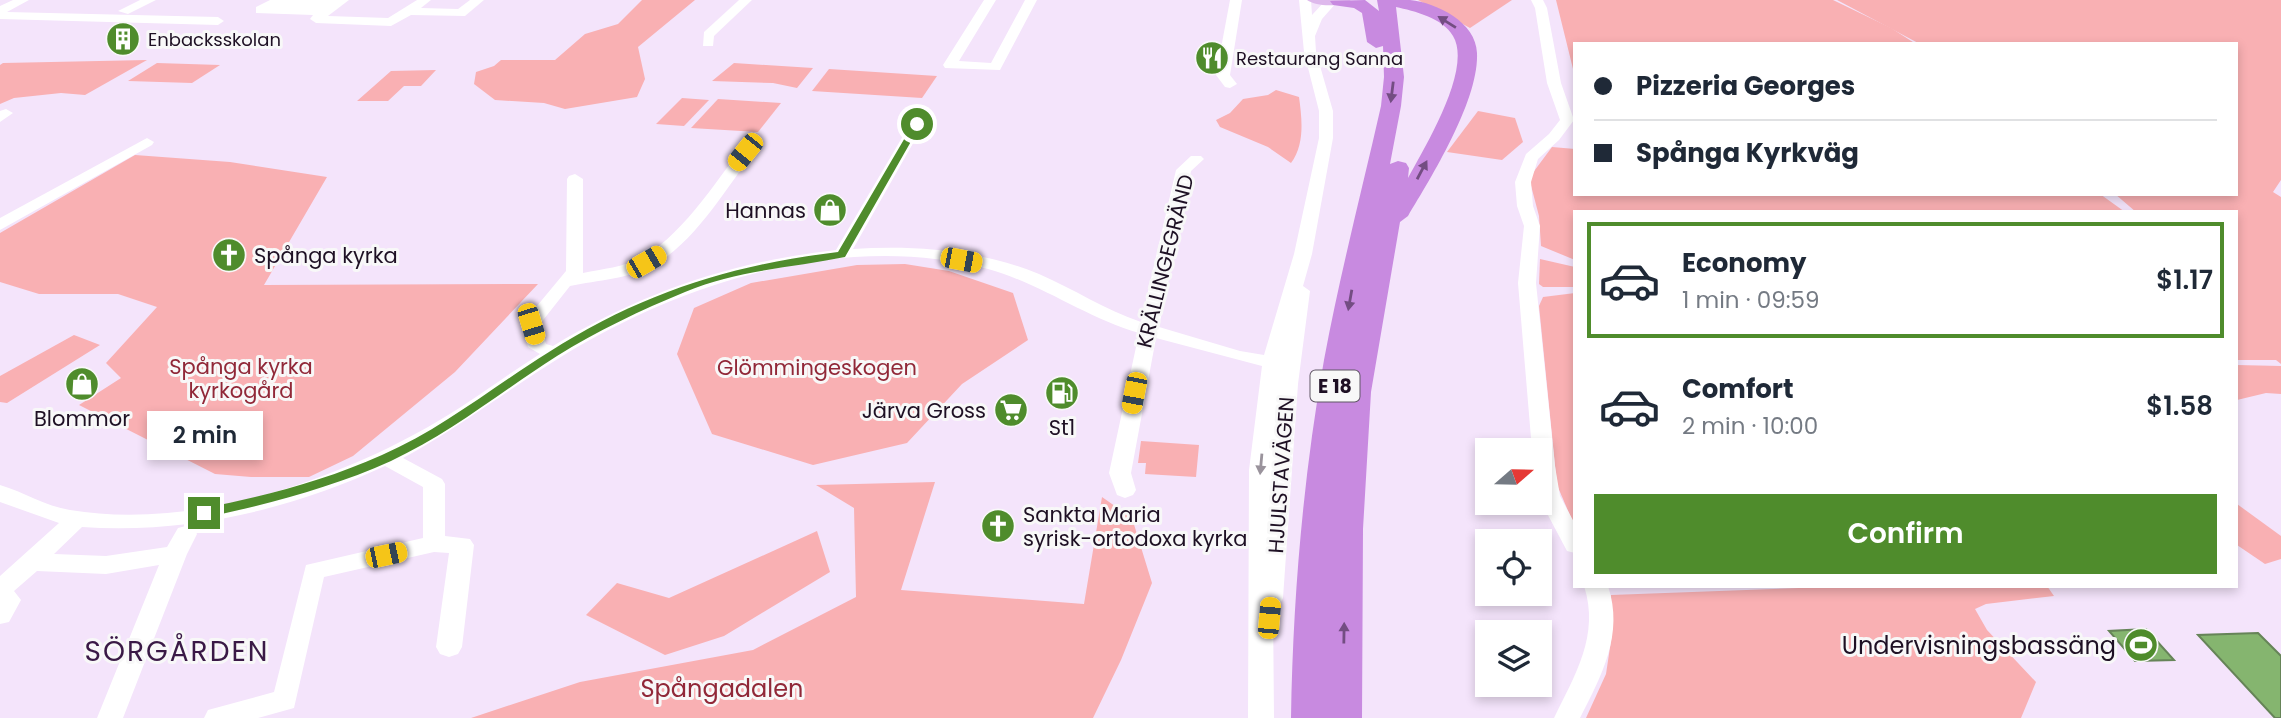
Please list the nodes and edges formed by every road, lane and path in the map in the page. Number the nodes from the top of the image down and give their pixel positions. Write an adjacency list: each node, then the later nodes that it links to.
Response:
1 (23, 0): 18 (street)
2 (150, 0): 16 (street)
3 (425, 0): 17 (street)
4 (478, 0): 17 (street)
5 (746, 0): 21 (street)
6 (990, 0): 7 (street)
7 (1031, 0)
8 (1236, 0): 22 (street)
9 (1305, 0): 20 (street, HJULSTAVÄGEN)
10 (1315, 0): 14 (main road)
11 (1386, 0): 28 (highway, E 18, one-way to 28); 28 (highway, one-way to 11)
12 (1400, 0): 28 (highway, E 18)
13 (1537, 0): 40 (street)
14 (1338, 1): 20 (street); 28 (highway)
15 (335, 6): 17 (street)
16 (124, 11)
17 (410, 11)
18 (2, 13): 19 (street)
19 (218, 21)
20 (1309, 36): 35 (street, HJULSTAVÄGEN)
21 (708, 43)
22 (1230, 84)
23 (914, 117): 31 (street)
24 (755, 140): 32 (street)
25 (147, 142): 29 (street)
26 (1196, 159): 33 (street, KRÄLLINGEGRÄND)
27 (575, 179): 32 (street)
28 (1389, 200): 30 (highway); 30 (highway, E 18)
29 (0, 225)
30 (1374, 234): 48 (highway, E 18)
31 (842, 255): 33 (street); 34 (street)
32 (564, 282): 34 (street)
33 (1149, 330): 35 (street); 37 (street, KRÄLLINGEGRÄND)
34 (555, 353): 36 (street)
35 (1279, 356): 47 (street, HJULSTAVÄGEN)
36 (387, 458): 39 (street); 41 (street)
37 (1125, 490)
38 (0, 493): 39 (street)
39 (77, 519): 42 (street)
40 (1573, 541)
41 (434, 544): 46 (street); 50 (street)
42 (32, 562): 44 (street); 49 (street)
43 (1597, 588): 51 (street)
44 (0, 590): 45 (street)
45 (0, 615)
46 (449, 648)
47 (1262, 707)
48 (1326, 709)
49 (110, 718)
50 (217, 718)
51 (1567, 718)

